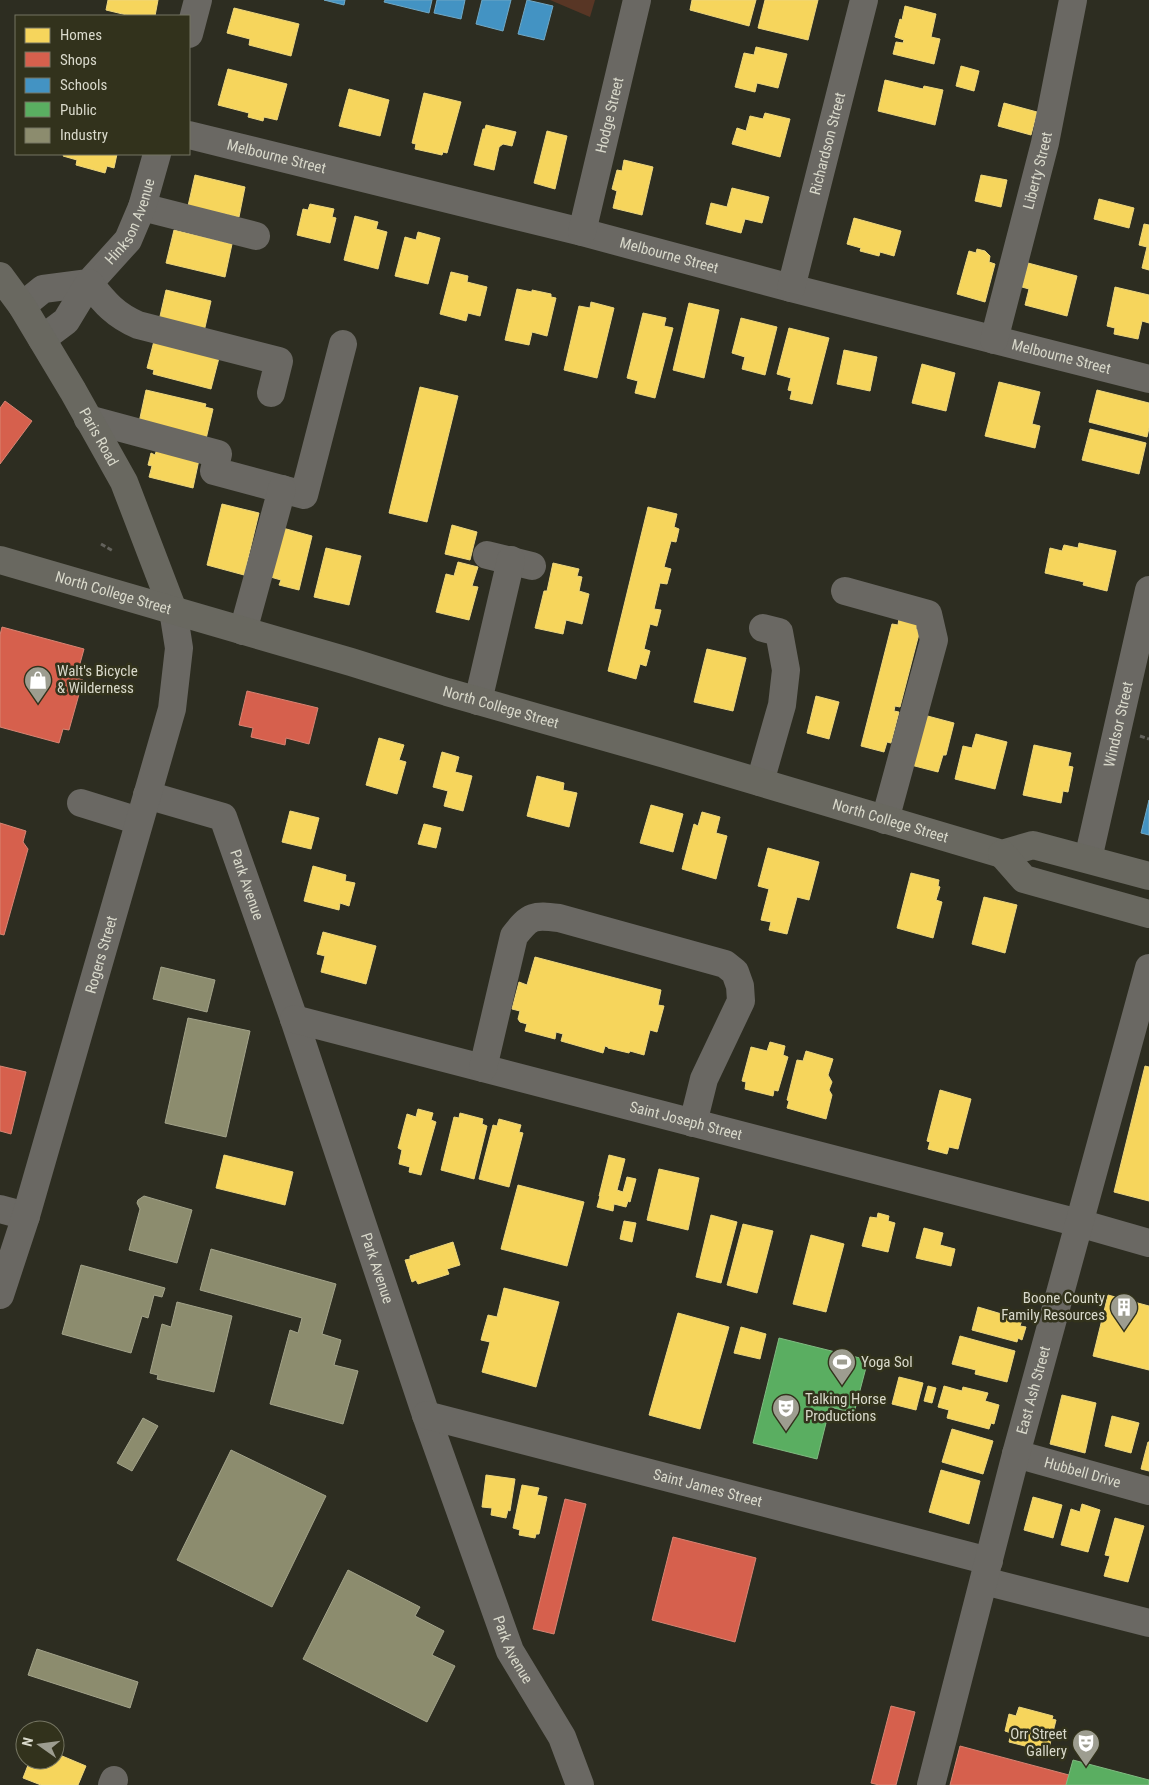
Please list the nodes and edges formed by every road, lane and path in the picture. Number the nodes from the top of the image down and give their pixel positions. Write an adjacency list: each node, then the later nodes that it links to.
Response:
1 (198, 0): 5 (street)
2 (637, 0): 9 (street, Hodge Street)
3 (864, 0): 13 (street, Richardson Street)
4 (1073, 0): 16 (street, Liberty Street)
5 (190, 30)
6 (190, 135): 9 (street, Melbourne Street)
7 (157, 155): 8 (street, Hinkson Avenue)
8 (142, 207): 10 (street); 12 (street, Hinkson Avenue)
9 (582, 232): 13 (street, Melbourne Street)
10 (256, 236)
11 (0, 276): 14 (main road, Paris Road)
12 (89, 283): 14 (street); 15 (street, Hinkson Avenue); 19 (street)
13 (791, 288): 16 (street, Melbourne Street)
14 (22, 306): 15 (main road, Paris Road)
15 (42, 339): 20 (main road, Paris Road)
16 (994, 340): 18 (street, Melbourne Street)
17 (343, 344): 21 (street)
18 (1149, 380)
19 (271, 393)
20 (88, 419): 21 (street); 28 (main road, Paris Road)
21 (282, 490): 30 (street)
22 (101, 544): 23 (path)
23 (113, 551)
24 (0, 560): 28 (main road, North College Street)
25 (510, 560): 31 (street)
26 (1149, 590): 38 (street, Windsor Street)
27 (845, 591): 35 (street)
28 (173, 610): 30 (main road, North College Street); 33 (street, Rogers Street)
29 (763, 628): 32 (street)
30 (243, 631): 31 (main road, North College Street)
31 (478, 702): 32 (main road, North College Street)
32 (760, 782): 35 (main road, North College Street)
33 (147, 795): 36 (street, Rogers Street); 42 (street, Park Avenue)
34 (81, 803): 36 (street)
35 (885, 820): 37 (main road, North College Street)
36 (139, 822): 46 (street, Rogers Street)
37 (1002, 854): 38 (main road); 40 (main road)
38 (1088, 859): 39 (main road)
39 (1149, 876)
40 (1149, 914)
41 (1149, 968): 47 (street, East Ash Street)
42 (294, 1019): 43 (street, Saint Joseph Street); 50 (street, Park Avenue)
43 (483, 1068): 44 (street, Saint Joseph Street); 44 (street)
44 (693, 1123): 47 (street, Saint Joseph Street)
45 (0, 1209): 46 (street)
46 (26, 1216): 49 (street, Rogers Street)
47 (1079, 1223): 48 (street, Saint Joseph Street); 51 (street, East Ash Street)
48 (1149, 1243)
49 (0, 1295)
50 (426, 1415): 53 (street, Saint James Street); 55 (street, Park Avenue)
51 (1016, 1454): 52 (street, Hubbell Drive); 53 (street, East Ash Street)
52 (1149, 1491)
53 (987, 1571): 54 (street, Saint James Street); 56 (street, East Ash Street)
54 (1149, 1623)
55 (580, 1785)
56 (931, 1785)

